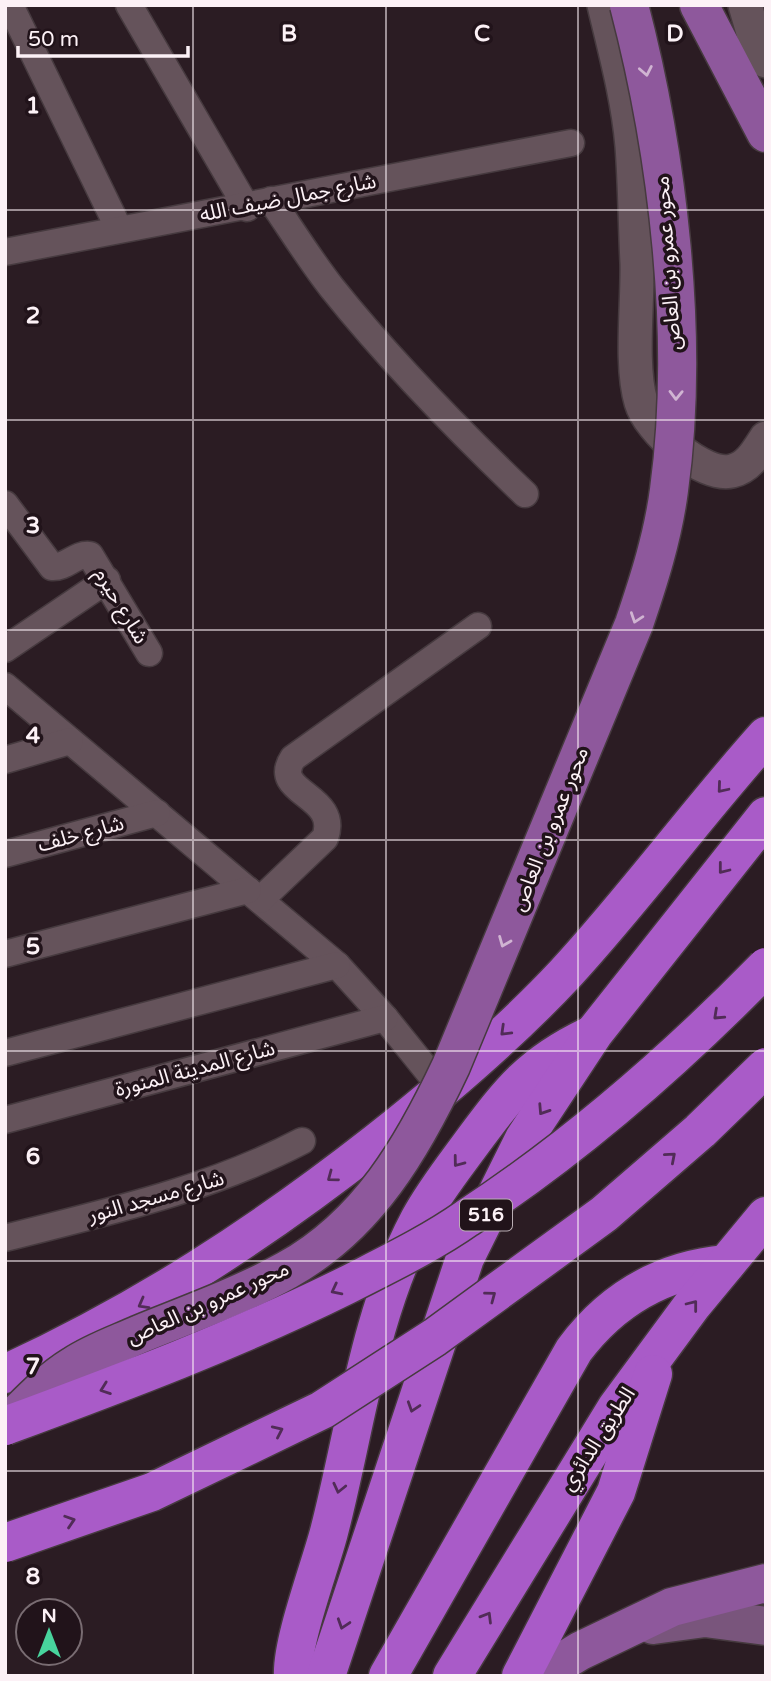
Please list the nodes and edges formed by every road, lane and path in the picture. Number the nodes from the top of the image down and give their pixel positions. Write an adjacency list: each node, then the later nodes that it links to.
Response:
1 (10, 5): 11 (street)
2 (129, 5): 10 (street)
3 (604, 5): 13 (street)
4 (629, 5): 43 (main road, محور عمرو بن العاص, one-way to 43, bridge)
5 (699, 5): 8 (main road)
6 (745, 5): 7 (street)
7 (766, 61)
8 (766, 133)
9 (571, 143): 10 (street, شارع جمال ضيف الله)
10 (259, 204): 11 (street, شارع جمال ضيف الله); 14 (street)
11 (119, 229): 12 (street, شارع جمال ضيف الله)
12 (5, 252)
13 (766, 438)
14 (525, 494)
15 (5, 504): 16 (street, شارع حيرم)
16 (107, 580): 18 (street); 19 (street, شارع حيرم)
17 (478, 626): 27 (street)
18 (5, 649)
19 (149, 653)
20 (5, 686): 22 (street)
21 (766, 736): 35 (highway, one-way to 35)
22 (71, 741): 23 (street); 24 (street)
23 (5, 760)
24 (157, 813): 26 (street, شارع خلف); 27 (street)
25 (766, 816): 32 (highway, 516, one-way to 32)
26 (5, 854)
27 (254, 895): 28 (street); 29 (street)
28 (5, 954)
29 (337, 965): 31 (street); 33 (street)
30 (766, 967): 43 (highway, 516, one-way to 43, bridge)
31 (385, 1018): 35 (street); 36 (street, شارع المدينة المنورة)
32 (594, 1033): 48 (highway, one-way to 48); 49 (highway, 516, one-way to 49)
33 (5, 1053)
34 (766, 1067): 44 (highway, one-way to 34, bridge)
35 (443, 1090): 42 (highway, one-way to 42)
36 (5, 1120)
37 (303, 1141): 39 (street, شارع مسجد النور)
38 (766, 1216): 40 (highway, الطريق الدائري)
39 (5, 1238)
40 (726, 1264): 41 (highway, الطريق الدائري, one-way to 40); 50 (highway)
41 (662, 1345): 51 (highway, الطريق الدائري, one-way to 41); 52 (highway)
42 (5, 1374)
43 (5, 1426)
44 (5, 1543)
45 (766, 1583): 47 (main road)
46 (766, 1626): 47 (main road)
47 (611, 1637): 53 (main road)
48 (293, 1676)
49 (326, 1676)
50 (388, 1676)
51 (452, 1676)
52 (521, 1676)
53 (540, 1676)

